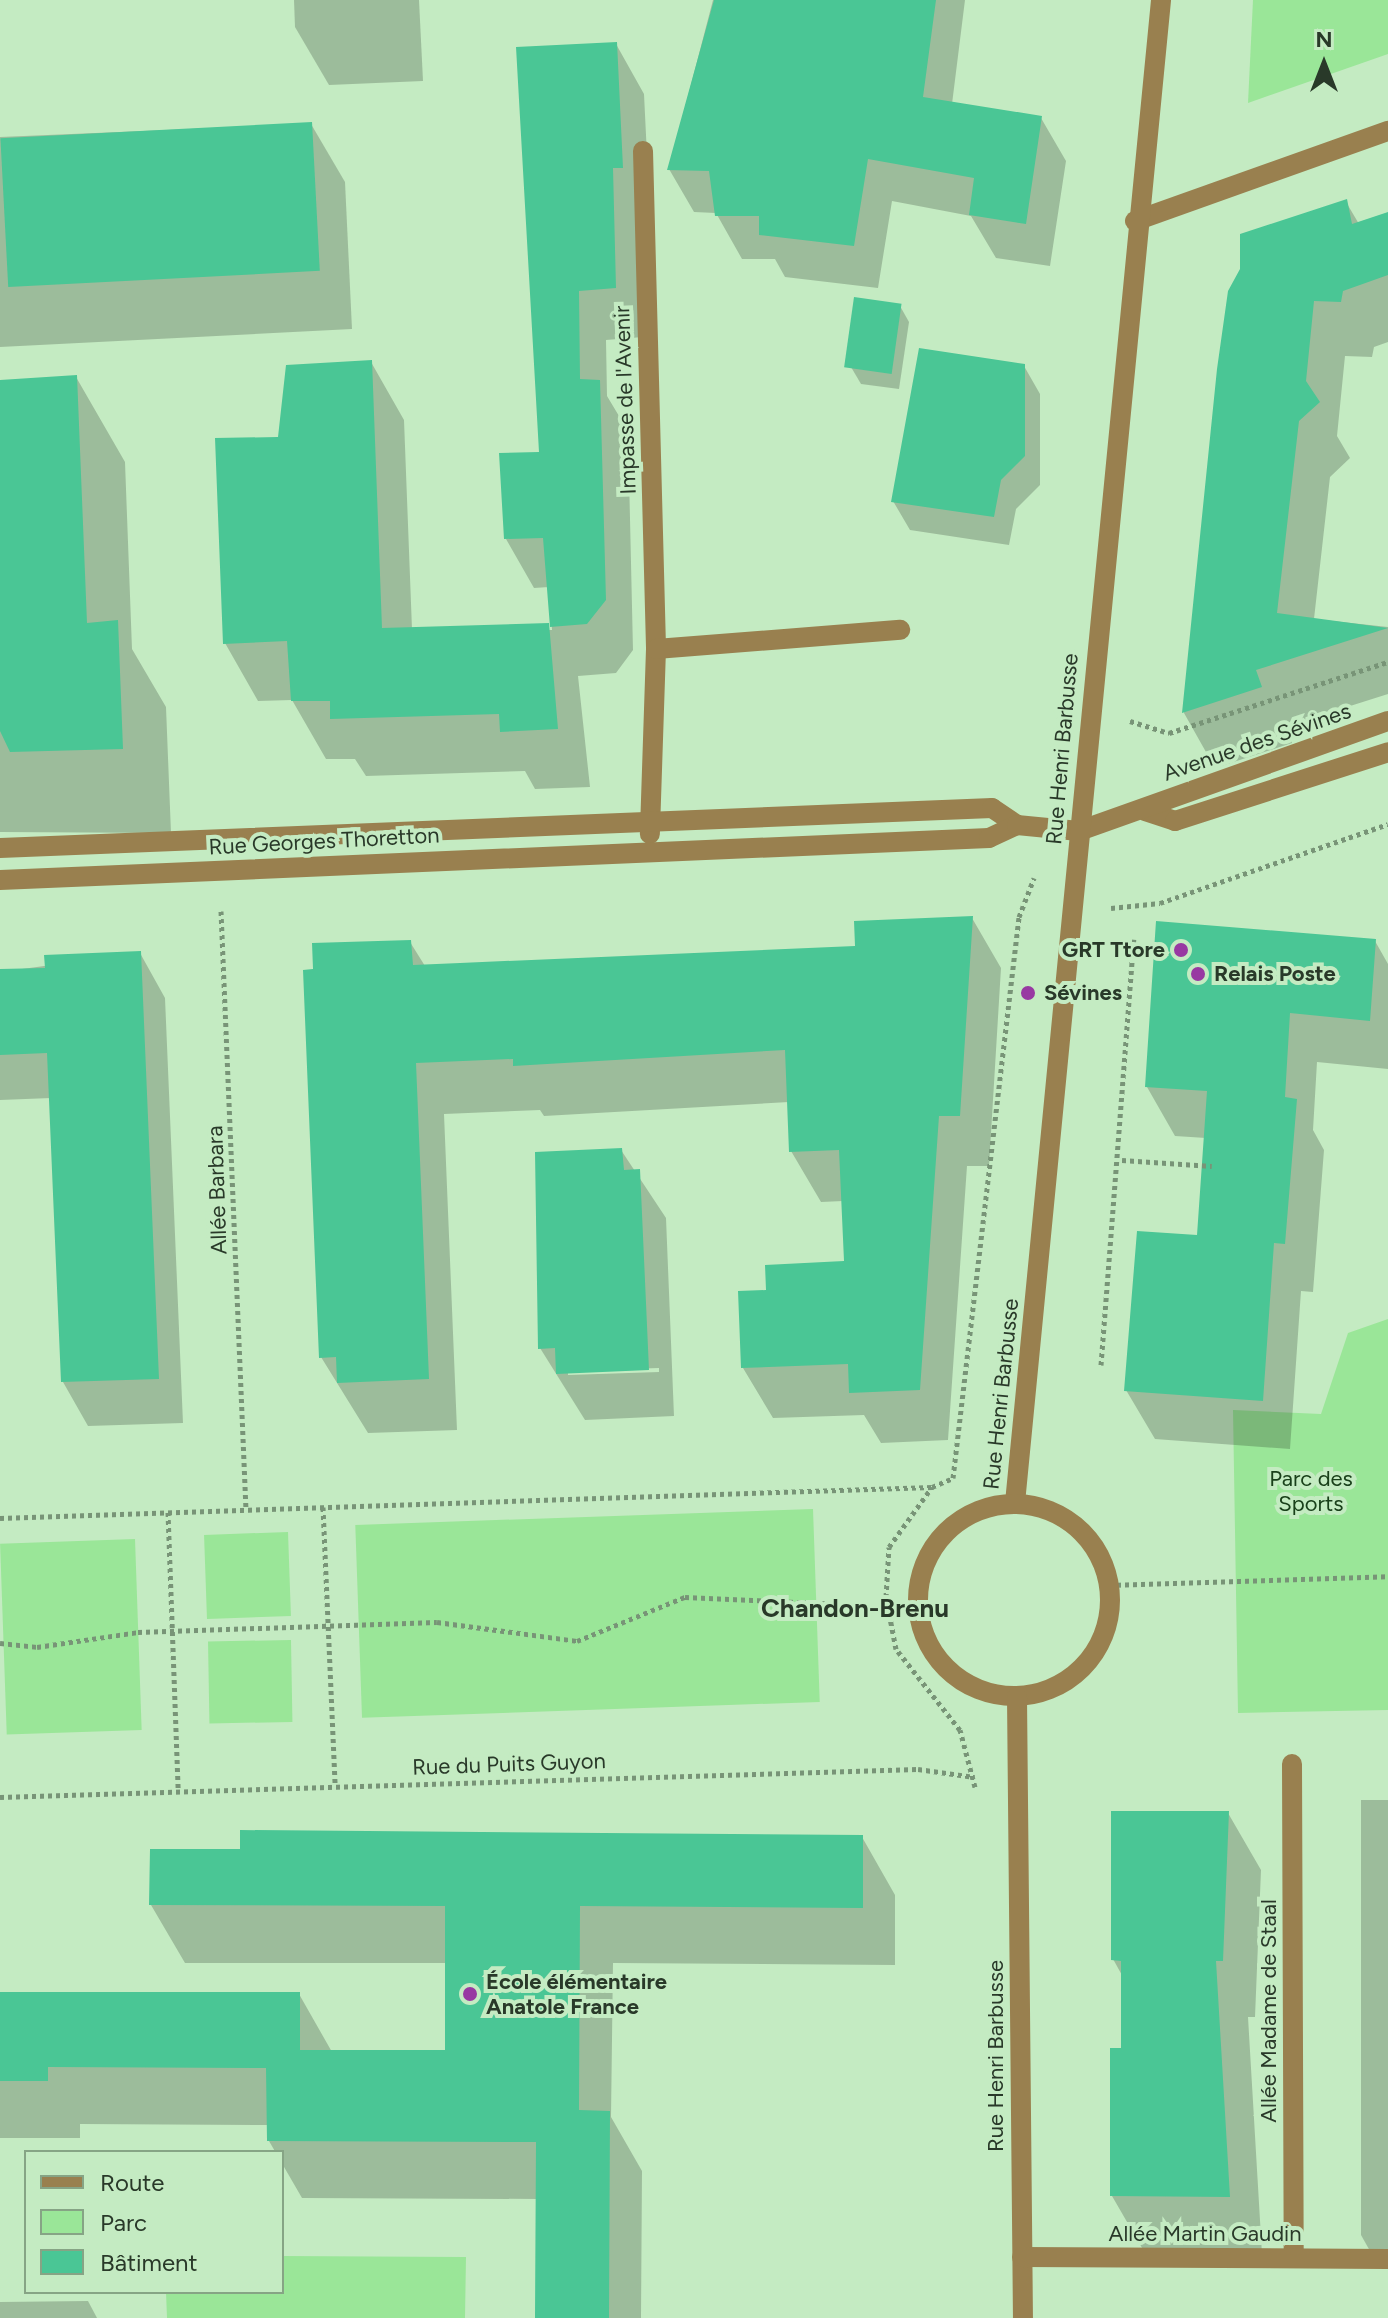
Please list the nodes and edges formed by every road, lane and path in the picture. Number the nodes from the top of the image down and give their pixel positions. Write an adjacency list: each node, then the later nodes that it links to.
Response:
1 (1161, 0): 4 (street, Rue Henri Barbusse)
2 (1388, 131): 4 (street)
3 (643, 151): 6 (street, Impasse de l'Avenir)
4 (1135, 221): 8 (street, Rue Henri Barbusse)
5 (900, 630): 6 (street)
6 (656, 649): 12 (street)
7 (1388, 662): 8 (path)
8 (1088, 706): 15 (street, Rue Henri Barbusse)
9 (1388, 721): 11 (street, Avenue des Sévines)
10 (1388, 752): 11 (street, Avenue des Sévines)
11 (1145, 811): 15 (street, Avenue des Sévines)
12 (649, 822): 14 (street, Rue Georges Thoretton); 16 (street, Rue Georges Thoretton); 17 (street)
13 (1388, 824): 20 (path)
14 (1017, 825): 15 (street, Rue Georges Thoretton); 17 (street, Rue Georges Thoretton)
15 (1079, 831): 27 (street, Rue Henri Barbusse)
16 (0, 848)
17 (650, 851): 18 (street, Rue Georges Thoretton)
18 (219, 869): 19 (street, Rue Georges Thoretton); 29 (path, Allée Barbara)
19 (0, 880)
20 (1105, 908)
21 (1019, 917): 26 (path)
22 (1134, 939): 23 (path)
23 (1122, 1160): 24 (path); 25 (path)
24 (1212, 1166)
25 (1101, 1365)
26 (932, 1487): 28 (path); 40 (path)
27 (1015, 1503): 33 (street, Rue Henri Barbusse); 38 (street, Rue Henri Barbusse)
28 (323, 1507): 29 (path); 35 (path)
29 (246, 1510): 30 (path)
30 (168, 1512): 31 (path); 36 (path)
31 (0, 1518)
32 (1388, 1576): 33 (path)
33 (1109, 1585): 38 (street)
34 (842, 1604): 35 (path)
35 (328, 1623): 36 (path); 42 (path)
36 (172, 1632): 37 (path); 43 (path)
37 (0, 1643)
38 (1017, 1697): 41 (street, Rue Henri Barbusse)
39 (1292, 1764): 47 (street, Allée Madame de Staal)
40 (974, 1777): 41 (path, Rue du Puits Guyon); 42 (path, Rue du Puits Guyon); 44 (path)
41 (1018, 1777): 46 (street, Rue Henri Barbusse)
42 (335, 1786): 43 (path, Rue du Puits Guyon)
43 (178, 1791): 45 (path, Rue du Puits Guyon)
44 (976, 1792)
45 (0, 1797)
46 (1022, 2257): 47 (street, Allée Martin Gaudin); 49 (street, Rue Henri Barbusse)
47 (1294, 2258): 48 (street, Allée Martin Gaudin)
48 (1388, 2259)
49 (1023, 2318)

